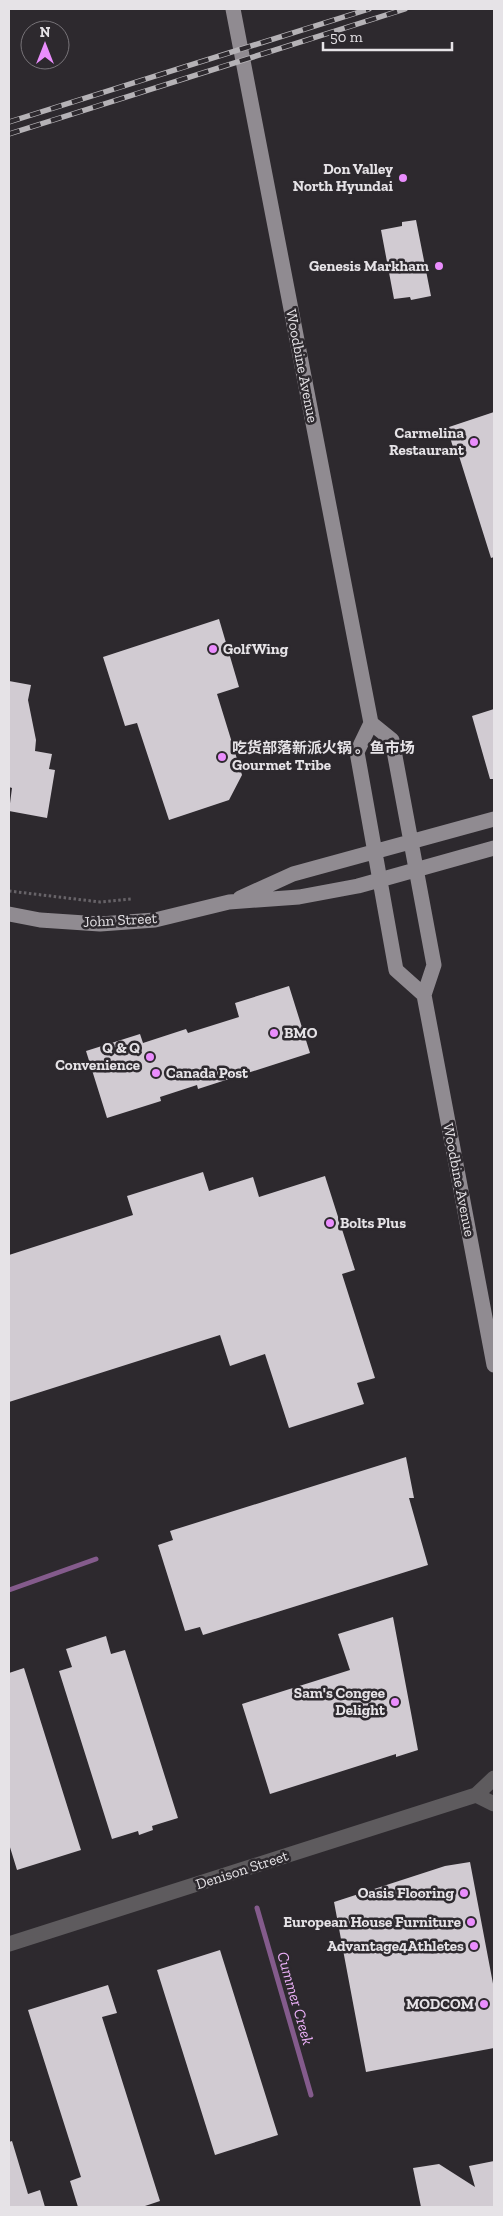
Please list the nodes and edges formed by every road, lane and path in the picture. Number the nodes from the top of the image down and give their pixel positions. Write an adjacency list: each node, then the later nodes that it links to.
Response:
1 (233, 9): 2 (main road, Woodbine Avenue)
2 (371, 723): 4 (main road, Woodbine Avenue); 6 (main road)
3 (494, 819): 4 (main road, John Street)
4 (412, 842): 6 (main road, John Street); 7 (main road, Woodbine Avenue)
5 (494, 848): 7 (main road, John Street)
6 (377, 852): 8 (main road); 11 (main road, John Street)
7 (418, 871): 8 (main road, John Street); 13 (main road, Woodbine Avenue)
8 (380, 881): 11 (main road, John Street); 13 (main road)
9 (9, 891): 10 (path)
10 (131, 900)
11 (229, 902): 12 (main road, John Street)
12 (9, 914)
13 (424, 995): 14 (main road, Woodbine Avenue)
14 (494, 1365)
15 (494, 1778): 16 (street, Denison Street)
16 (476, 1795): 17 (street); 18 (street, Denison Street)
17 (494, 1804)
18 (9, 1944)

